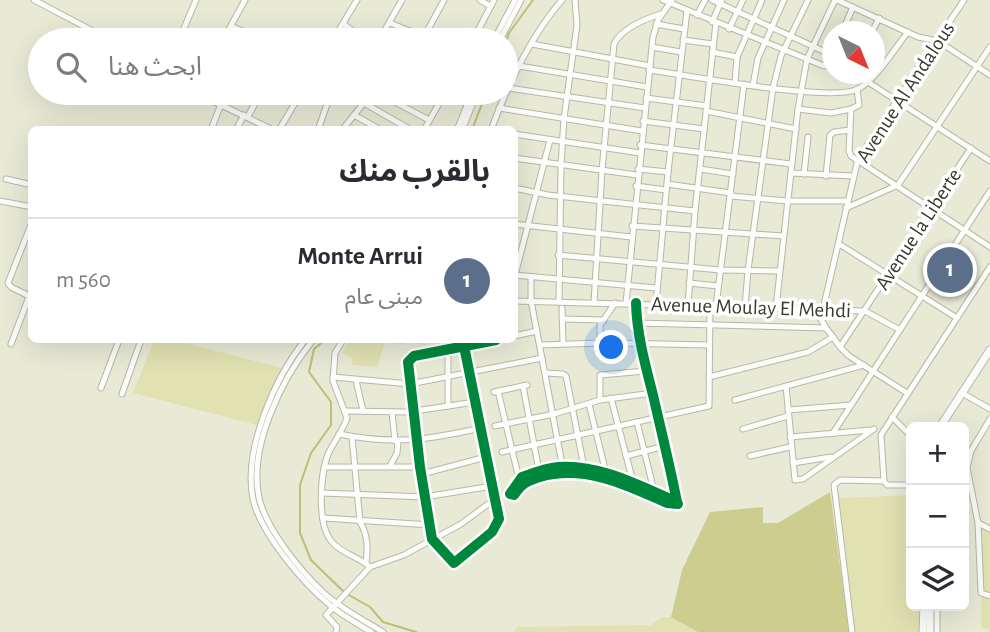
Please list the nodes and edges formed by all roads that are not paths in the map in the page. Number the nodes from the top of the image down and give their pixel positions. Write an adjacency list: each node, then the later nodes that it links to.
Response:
1 (34, 0): 38 (street)
2 (196, 0): 39 (street)
3 (245, 0): 36 (street)
4 (357, 0): 34 (street)
5 (402, 0): 32 (street)
6 (444, 0): 45 (street)
7 (480, 0): 22 (street)
8 (515, 0): 47 (street)
9 (521, 0): 48 (street)
10 (562, 0): 57 (street)
11 (575, 0): 66 (street)
12 (705, 0): 27 (street)
13 (712, 0): 21 (street)
14 (743, 0): 25 (street)
15 (762, 0): 28 (street)
16 (784, 0): 37 (street)
17 (808, 0): 53 (street)
18 (836, 0): 23 (street); 59 (street)
19 (964, 0): 55 (street, Avenue Al Andalous)
20 (668, 1): 24 (street); 26 (street)
21 (722, 2): 25 (street); 33 (street)
22 (492, 3): 46 (street)
23 (853, 7): 29 (street); 30 (street)
24 (687, 11): 27 (street); 49 (street)
25 (737, 11): 28 (street); 50 (street)
26 (661, 14): 35 (street); 69 (street)
27 (697, 15): 33 (street)
28 (754, 18): 37 (street); 52 (street)
29 (879, 18): 31 (street); 51 (street)
30 (847, 21)
31 (878, 21)
32 (390, 23): 43 (street); 44 (street)
33 (714, 23): 50 (street); 58 (street)
34 (344, 24): 41 (street); 42 (street)
35 (656, 24): 49 (street); 60 (street)
36 (231, 26): 40 (street)
37 (771, 26): 53 (street); 56 (street)
38 (87, 28)
39 (184, 28)
40 (235, 28)
41 (341, 28)
42 (349, 28)
43 (387, 28)
44 (401, 28)
45 (429, 28)
46 (479, 28)
47 (500, 28)
48 (506, 28)
49 (684, 29): 54 (street)
50 (729, 29): 52 (street)
51 (908, 32): 55 (street); 70 (street)
52 (746, 35): 56 (street); 67 (street)
53 (791, 35): 59 (street); 62 (street)
54 (683, 40): 58 (street); 64 (street)
55 (938, 41): 73 (street); 92 (street, Avenue Al Andalous)
56 (764, 42): 62 (street); 84 (street)
57 (532, 44): 66 (street); 72 (street)
58 (713, 44): 65 (street)
59 (812, 45): 63 (street); 68 (street)
60 (652, 47): 64 (street); 74 (street)
61 (990, 47): 73 (street)
62 (784, 50): 68 (street); 86 (street)
63 (822, 50)
64 (681, 52): 75 (street)
65 (712, 52): 67 (street); 78 (street)
66 (572, 53): 69 (street); 77 (street)
67 (737, 57): 80 (street)
68 (807, 59): 71 (street); 89 (street)
69 (611, 60): 74 (street); 79 (street)
70 (885, 61)
71 (822, 65)
72 (519, 66): 77 (street)
73 (978, 66): 76 (street); 133 (street)
74 (650, 68): 75 (street); 85 (street)
75 (679, 74): 78 (street); 93 (street)
76 (990, 75)
77 (570, 76): 79 (street); 90 (street)
78 (709, 78): 80 (street); 109 (street)
79 (609, 82): 85 (street); 94 (street)
80 (735, 83): 81 (street)
81 (744, 84): 84 (street); 114 (street)
82 (865, 84): 87 (street)
83 (871, 84): 92 (street)
84 (753, 85): 86 (street)
85 (647, 87): 91 (street)
86 (773, 88): 89 (street); 118 (street)
87 (858, 89): 89 (street); 111 (street)
88 (518, 90): 90 (street)
89 (801, 92): 110 (street)
90 (567, 98): 94 (street); 115 (street)
91 (646, 98): 93 (street); 108 (street)
92 (897, 100): 133 (street); 151 (street, Avenue Al Andalous)
93 (676, 102): 109 (street); 119 (street)
94 (607, 104): 108 (street); 132 (street)
95 (221, 105): 120 (street)
96 (223, 105): 113 (street)
97 (253, 105): 113 (street)
98 (294, 105): 123 (street)
99 (326, 105): 124 (street)
100 (362, 105): 112 (street)
101 (367, 105): 127 (street)
102 (401, 105): 116 (street)
103 (438, 105): 116 (street)
104 (471, 105): 130 (street)
105 (500, 105): 107 (street)
106 (467, 106): 129 (street)
107 (499, 108): 115 (street); 131 (street)
108 (645, 108): 117 (street)
109 (706, 108): 114 (street); 134 (street)
110 (798, 109): 111 (street); 135 (street)
111 (851, 109): 136 (street)
112 (354, 115): 125 (street); 126 (street)
113 (246, 116): 121 (street); 122 (street)
114 (740, 117): 118 (street); 148 (street)
115 (564, 118): 132 (street); 141 (street)
116 (429, 120): 128 (street)
117 (643, 121): 119 (street); 137 (street)
118 (768, 123): 135 (street); 150 (street)
119 (673, 125): 134 (street); 145 (street)
120 (213, 126)
121 (239, 126)
122 (259, 126)
123 (281, 126)
124 (319, 126)
125 (347, 126)
126 (374, 126)
127 (404, 126)
128 (426, 126)
129 (459, 126)
130 (463, 126)
131 (493, 126)
132 (606, 126): 137 (street); 143 (street)
133 (938, 126): 144 (street); 168 (street)
134 (704, 129): 147 (street)
135 (796, 129): 154 (street)
136 (850, 130): 151 (street); 163 (street)
137 (642, 131): 142 (street)
138 (518, 135): 140 (street)
139 (808, 137): 162 (street)
140 (550, 140): 141 (street); 153 (street)
141 (562, 142): 143 (street); 155 (street)
142 (640, 145): 145 (street); 146 (street)
143 (604, 148): 146 (street); 157 (street)
144 (971, 148): 152 (street); 183 (street, Avenue la Liberte)
145 (670, 149): 147 (street); 159 (street)
146 (640, 153): 158 (street)
147 (701, 153): 148 (street); 156 (street)
148 (735, 156): 150 (street); 161 (street)
149 (518, 159): 153 (street)
150 (763, 159): 154 (street); 176 (street)
151 (858, 159): 164 (street, Avenue Al Andalous); 168 (street)
152 (990, 161)
153 (544, 163): 155 (street); 173 (street)
154 (791, 164): 160 (street)
155 (561, 165): 157 (street); 175 (street)
156 (699, 169): 161 (street); 170 (street)
157 (602, 170): 158 (street); 178 (street)
158 (638, 172): 159 (street); 167 (street)
159 (668, 172): 169 (street)
160 (791, 173): 162 (street); 179 (street)
161 (733, 174): 174 (street)
162 (804, 174): 163 (street)
163 (826, 176): 164 (street)
164 (853, 176): 181 (street, Avenue Al Andalous)
165 (6, 179): 166 (street)
166 (28, 183)
167 (636, 186): 169 (street); 180 (street)
168 (898, 186): 181 (street); 183 (street)
169 (666, 187): 170 (street); 184 (street)
170 (697, 188): 174 (street); 185 (street)
171 (518, 189): 173 (street)
172 (990, 191): 191 (street)
173 (538, 193): 175 (street); 187 (street)
174 (731, 194): 176 (street); 195 (street)
175 (559, 196): 178 (street); 190 (street)
176 (757, 198): 179 (street); 196 (street)
177 (0, 201): 182 (street)
178 (601, 201): 180 (street); 194 (street)
179 (788, 201): 181 (street); 197 (street)
180 (634, 204): 184 (street); 188 (street)
181 (847, 204): 199 (street, Avenue Al Andalous)
182 (28, 206)
183 (932, 207): 191 (street); 212 (street, Avenue la Liberte)
184 (664, 208): 185 (street); 189 (street)
185 (695, 211): 192 (street)
186 (518, 225): 187 (street)
187 (528, 226): 190 (street); 204 (street)
188 (632, 226): 189 (street); 198 (street)
189 (663, 228): 192 (street); 205 (street)
190 (558, 229): 194 (street); 201 (street)
191 (965, 230): 200 (street); 221 (street)
192 (693, 231): 195 (street); 206 (street)
193 (28, 232): 220 (street)
194 (600, 233): 198 (street); 202 (street)
195 (726, 233): 196 (street); 208 (street)
196 (752, 235): 197 (street); 209 (street)
197 (783, 236): 210 (street)
198 (631, 237): 203 (street)
199 (839, 244): 212 (street); 237 (street, Avenue Al Andalous)
200 (990, 247)
201 (558, 255): 202 (street); 214 (street)
202 (597, 258): 203 (street); 215 (street)
203 (628, 262): 205 (street); 217 (street)
204 (518, 264)
205 (659, 265): 206 (street); 219 (street)
206 (690, 267): 208 (street); 216 (street)
207 (990, 267): 239 (street)
208 (720, 270): 209 (street); 218 (street)
209 (748, 270): 210 (street); 233 (street)
210 (779, 271): 234 (street)
211 (518, 275): 213 (street)
212 (888, 275): 221 (street); 238 (street, Avenue la Liberte)
213 (531, 277): 214 (street); 224 (street)
214 (558, 279): 215 (street); 225 (street)
215 (596, 283): 217 (street); 226 (street)
216 (689, 283): 218 (street); 231 (street)
217 (626, 285): 219 (street); 228 (street)
218 (718, 286): 232 (street)
219 (656, 288): 230 (street)
220 (28, 296)
221 (924, 296): 239 (street); 245 (street)
222 (28, 299): 258 (street)
223 (518, 301): 224 (street, Avenue Moulay El Mehdi)
224 (531, 301): 225 (street, Avenue Moulay El Mehdi); 246 (street)
225 (559, 302): 226 (street, Avenue Moulay El Mehdi)
226 (594, 303): 227 (street, Avenue Moulay El Mehdi)
227 (615, 303): 228 (street, Avenue Moulay El Mehdi); 241 (street)
228 (625, 303): 229 (street, Avenue Moulay El Mehdi)
229 (636, 303): 230 (street, Avenue Moulay El Mehdi); 242 (street)
230 (656, 304): 231 (street, Avenue Moulay El Mehdi)
231 (688, 304): 232 (street, Avenue Moulay El Mehdi)
232 (713, 306): 233 (street, Avenue Moulay El Mehdi); 243 (street)
233 (745, 307): 234 (street, Avenue Moulay El Mehdi)
234 (776, 307): 236 (street, Avenue Moulay El Mehdi)
235 (562, 308): 240 (street)
236 (816, 309): 237 (street, Avenue Moulay El Mehdi); 244 (street)
237 (823, 309): 238 (street, Avenue Moulay El Mehdi)
238 (865, 311): 245 (street, Avenue Moulay El Mehdi); 262 (street, Avenue la Liberte)
239 (957, 318): 280 (street)
240 (562, 319): 241 (street); 256 (street)
241 (604, 320): 256 (street)
242 (636, 323): 243 (street); 260 (street)
243 (709, 324): 244 (street); 261 (street)
244 (826, 328): 248 (street)
245 (900, 330): 269 (street)
246 (537, 331): 247 (street); 259 (street)
247 (518, 335)
248 (834, 337): 262 (street); 274 (street)
249 (118, 343): 278 (street)
250 (140, 343): 281 (street)
251 (303, 343): 266 (street)
252 (310, 343): 266 (street)
253 (341, 343): 272 (street)
254 (448, 343): 263 (street)
255 (464, 343): 263 (street); 271 (street)
256 (563, 343): 259 (street)
257 (616, 343): 260 (street)
258 (11, 344)
259 (540, 345): 265 (street)
260 (641, 345): 261 (street); 268 (street)
261 (709, 345): 274 (street)
262 (840, 346): 267 (street)
263 (447, 350): 273 (street); 276 (street)
264 (990, 350): 282 (main road)
265 (542, 358): 270 (street); 271 (street)
266 (294, 361): 359 (street)
267 (865, 365): 269 (street); 277 (street)
268 (646, 371): 279 (street); 284 (street)
269 (875, 371): 280 (street); 288 (street)
270 (546, 373): 291 (street); 297 (street)
271 (470, 374): 273 (street); 286 (street)
272 (333, 377): 275 (street); 292 (street)
273 (447, 377): 276 (street); 289 (street)
274 (709, 377): 298 (street)
275 (356, 380): 276 (street); 293 (street)
276 (410, 384): 295 (street)
277 (786, 386): 285 (street); 296 (street)
278 (101, 388)
279 (653, 393): 283 (street); 298 (street)
280 (907, 393): 299 (street)
281 (122, 394)
282 (962, 394): 290 (street); 303 (main road)
283 (611, 398): 284 (street); 306 (street)
284 (600, 400): 287 (street)
285 (736, 400)
286 (475, 402): 289 (street); 307 (street)
287 (589, 404): 291 (street); 312 (street)
288 (852, 405): 296 (street); 313 (street)
289 (448, 406): 295 (street)
290 (990, 408)
291 (572, 410): 297 (street); 316 (street)
292 (346, 411): 293 (street); 314 (street)
293 (363, 411): 294 (street)
294 (392, 412): 295 (street); 320 (street)
295 (414, 412): 318 (street)
296 (788, 413): 308 (street); 317 (street)
297 (554, 414): 300 (street); 319 (street)
298 (658, 418): 302 (street); 322 (street)
299 (892, 418): 310 (street); 311 (street)
300 (529, 419): 304 (street); 304 (street); 321 (street)
301 (990, 419): 353 (street)
302 (637, 422): 306 (street); 325 (street)
303 (943, 422)
304 (506, 424): 305 (street); 324 (street)
305 (495, 426)
306 (618, 426): 312 (street); 327 (street)
307 (481, 428): 318 (street); 329 (street)
308 (743, 429)
309 (874, 429): 310 (street); 313 (street); 330 (street)
310 (884, 430): 342 (street)
311 (906, 431)
312 (595, 432): 316 (street); 339 (street)
313 (833, 433): 317 (street)
314 (339, 434): 315 (street); 334 (street)
315 (352, 437): 320 (street); 332 (street)
316 (577, 437): 319 (street); 338 (street)
317 (790, 437): 323 (street)
318 (418, 440): 320 (street); 335 (street)
319 (558, 440): 321 (street); 336 (street)
320 (397, 441): 333 (street)
321 (535, 445): 324 (street); 337 (street)
322 (665, 446): 325 (street); 348 (street)
323 (790, 447): 328 (street); 331 (street)
324 (512, 450): 326 (street); 341 (street)
325 (645, 451): 327 (street); 348 (street)
326 (502, 452)
327 (626, 456): 343 (street)
328 (750, 456)
329 (486, 457): 340 (street); 345 (street)
330 (834, 457): 331 (street); 331 (street)
331 (793, 463)
332 (356, 466): 333 (street); 334 (street); 347 (street)
333 (390, 466): 335 (street)
334 (325, 467): 346 (street)
335 (420, 467): 340 (street)
336 (563, 469): 337 (street); 338 (street); 341 (street)
337 (539, 471): 341 (street)
338 (585, 471): 339 (street); 348 (street)
339 (607, 473): 343 (street)
340 (422, 474): 349 (street)
341 (519, 479)
342 (884, 481): 344 (street); 366 (street)
343 (634, 482): 348 (street)
344 (906, 485)
345 (492, 486): 349 (street); 350 (street)
346 (322, 493): 347 (street); 351 (street)
347 (358, 494): 349 (street); 352 (street)
348 (655, 495)
349 (425, 497): 354 (street)
350 (495, 499): 356 (street); 356 (street)
351 (323, 518): 352 (street); 357 (street)
352 (360, 522): 354 (street); 357 (street)
353 (978, 523): 355 (street); 358 (street)
354 (431, 525): 356 (street)
355 (990, 529)
356 (432, 539): 357 (street)
357 (368, 565): 359 (street)
358 (990, 596)
359 (334, 605): 363 (street); 364 (street); 365 (street)
360 (924, 611): 367 (main road)
361 (930, 611): 368 (main road)
362 (937, 611): 369 (street)
363 (336, 632)
364 (371, 632)
365 (383, 632)
366 (852, 632)
367 (923, 632)
368 (930, 632)
369 (937, 632)

